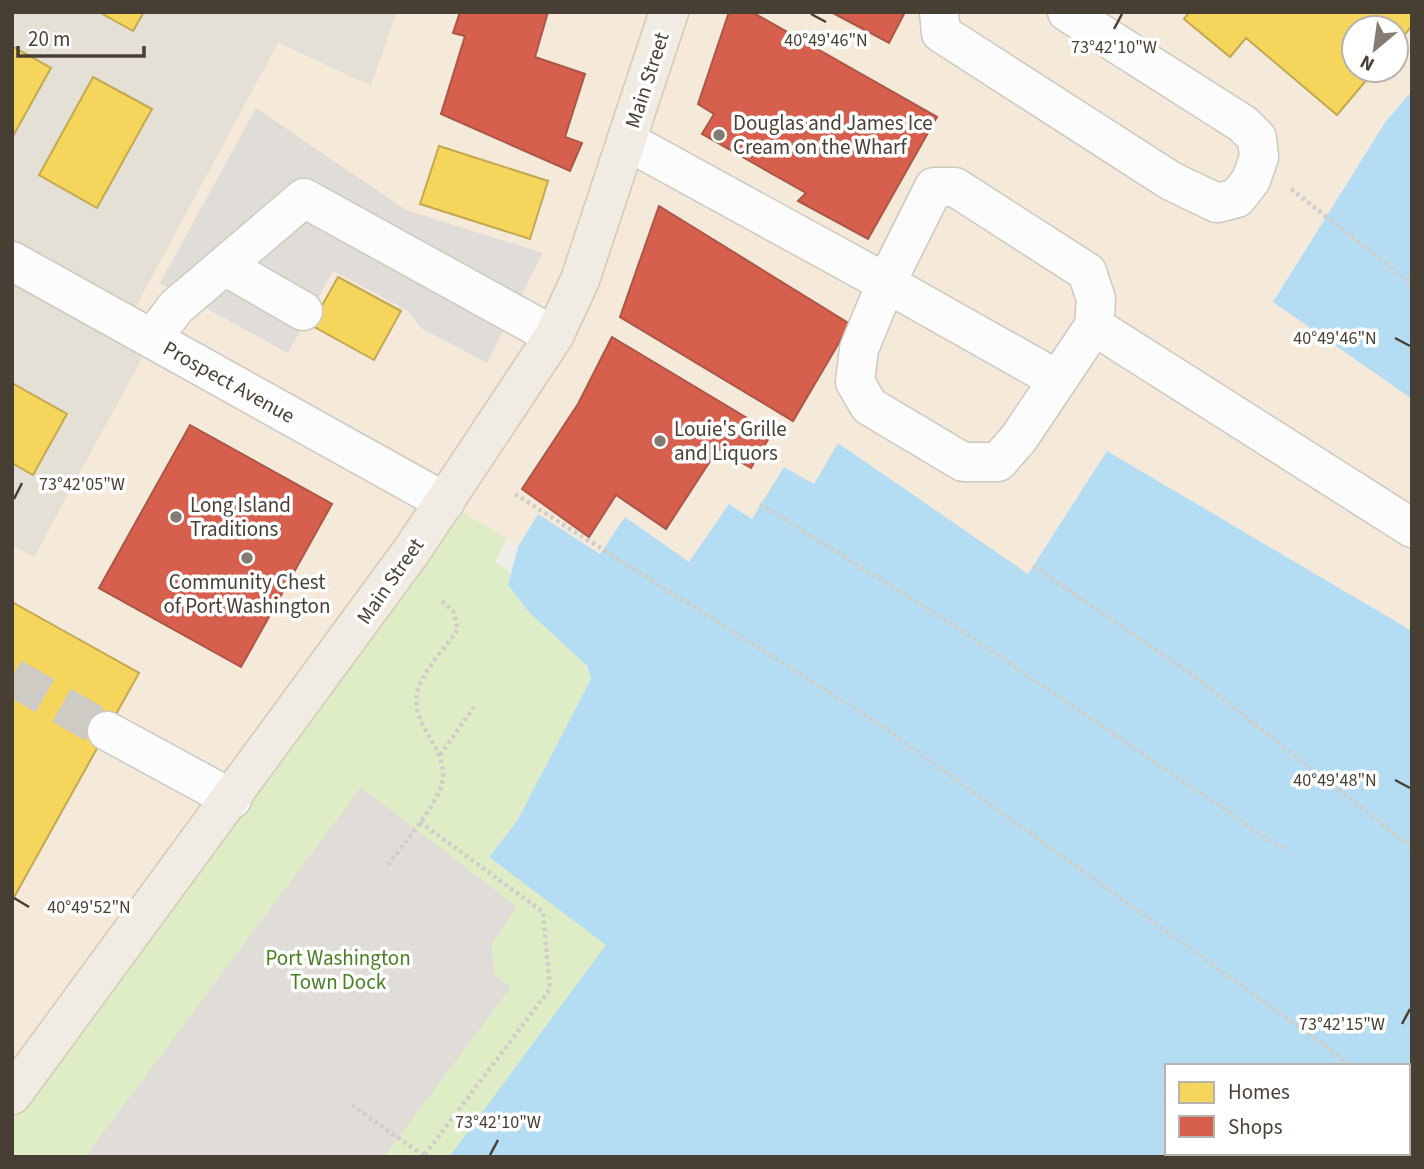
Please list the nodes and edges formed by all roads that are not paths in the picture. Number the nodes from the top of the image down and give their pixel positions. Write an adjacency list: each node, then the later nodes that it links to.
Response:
1 (669, 12): 4 (main road, Main Street)
2 (939, 12): 3 (street)
3 (1066, 12)
4 (626, 141): 7 (street); 10 (main road, Main Street)
5 (12, 261): 11 (street, Prospect Avenue)
6 (225, 266): 8 (street); 10 (street); 11 (street)
7 (886, 283): 9 (street); 12 (street); 12 (street)
8 (303, 311)
9 (1094, 326): 12 (street); 14 (street)
10 (554, 336): 13 (main road, Main Street)
11 (152, 339): 13 (street, Prospect Avenue)
12 (1058, 380)
13 (445, 502): 16 (main road, Main Street)
14 (1412, 528)
15 (107, 731): 16 (street)
16 (232, 799): 17 (main road, Main Street)
17 (12, 1095)

